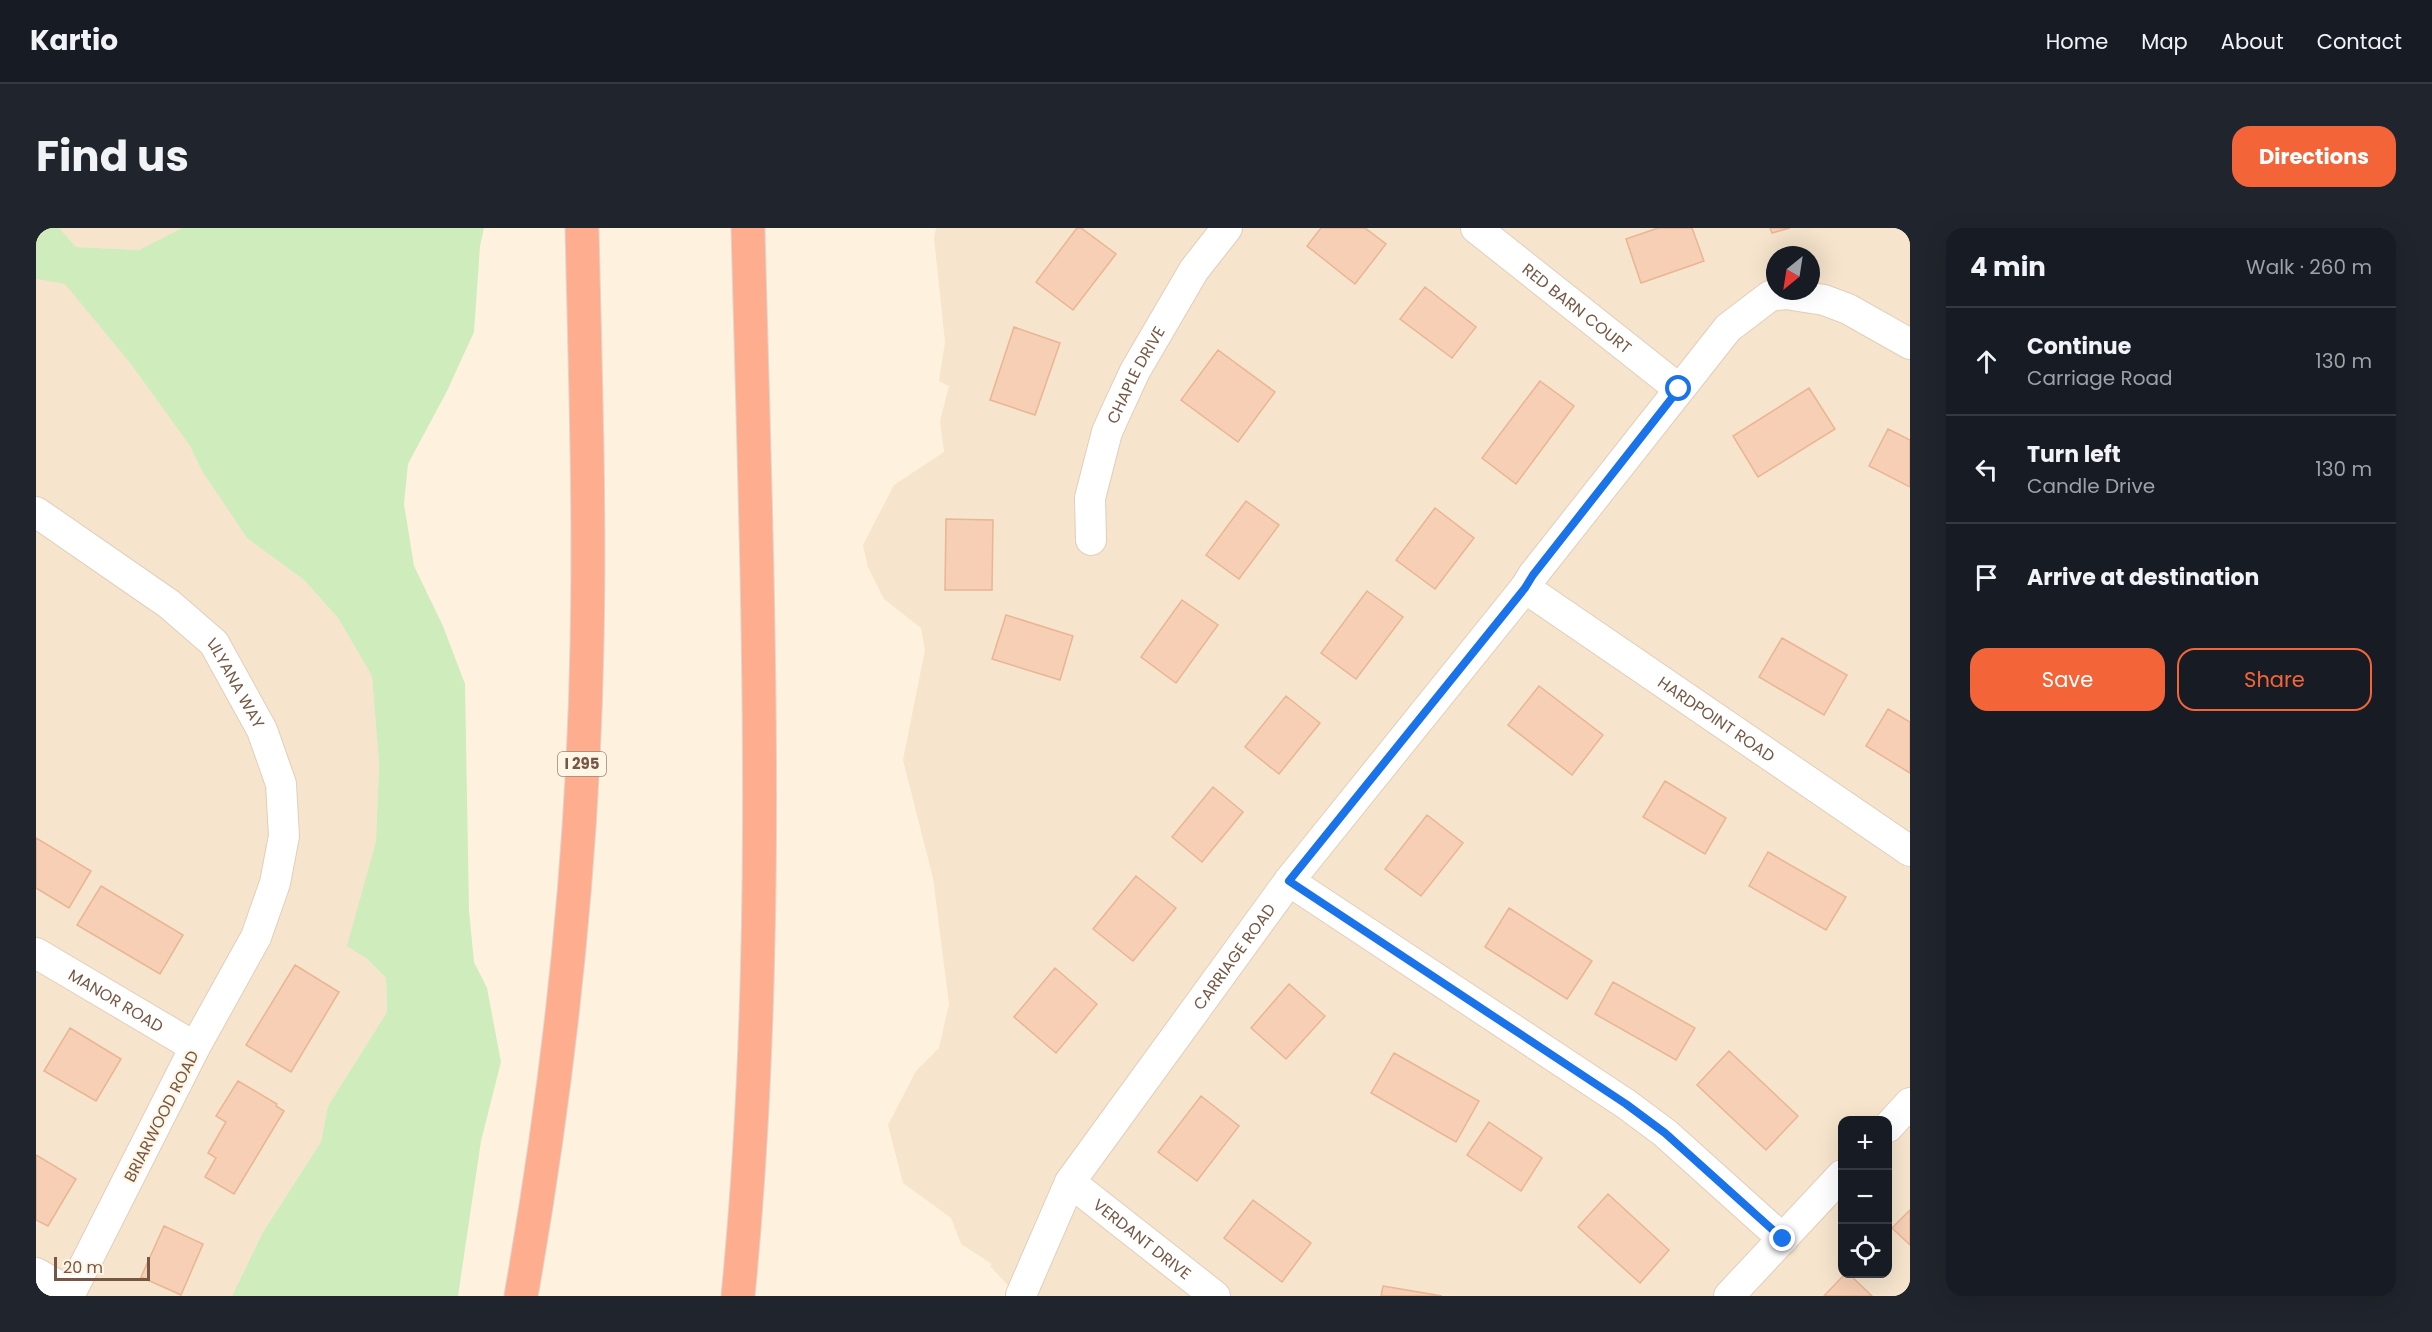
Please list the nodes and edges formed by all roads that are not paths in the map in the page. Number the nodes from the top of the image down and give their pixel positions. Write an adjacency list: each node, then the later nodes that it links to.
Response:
1 (582, 228): 23 (highway, I 295)
2 (748, 228): 24 (highway)
3 (1227, 228): 8 (street, CHAPLE DRIVE)
4 (1476, 228): 6 (street, RED BARN COURT)
5 (1907, 334): 6 (street, CARRIAGE ROAD)
6 (1679, 389): 9 (street, CARRIAGE ROAD)
7 (36, 512): 12 (street, LILYANA WAY)
8 (1091, 540)
9 (1525, 588): 10 (street, HARDPOINT ROAD); 11 (street, CARRIAGE ROAD)
10 (1910, 851)
11 (1289, 881): 18 (street, CARRIAGE ROAD); 19 (street)
12 (256, 937): 14 (street, BRIARWOOD ROAD)
13 (36, 953): 14 (street, MANOR ROAD)
14 (195, 1047): 21 (street, BRIARWOOD ROAD)
15 (1910, 1103): 16 (street)
16 (1892, 1122)
17 (1838, 1180): 19 (street)
18 (1070, 1182): 22 (street, CARRIAGE ROAD); 25 (street, VERDANT DRIVE)
19 (1783, 1239): 26 (street)
20 (36, 1273): 21 (street)
21 (70, 1295)
22 (1021, 1295)
23 (521, 1296)
24 (738, 1296)
25 (1215, 1296)
26 (1729, 1296)

